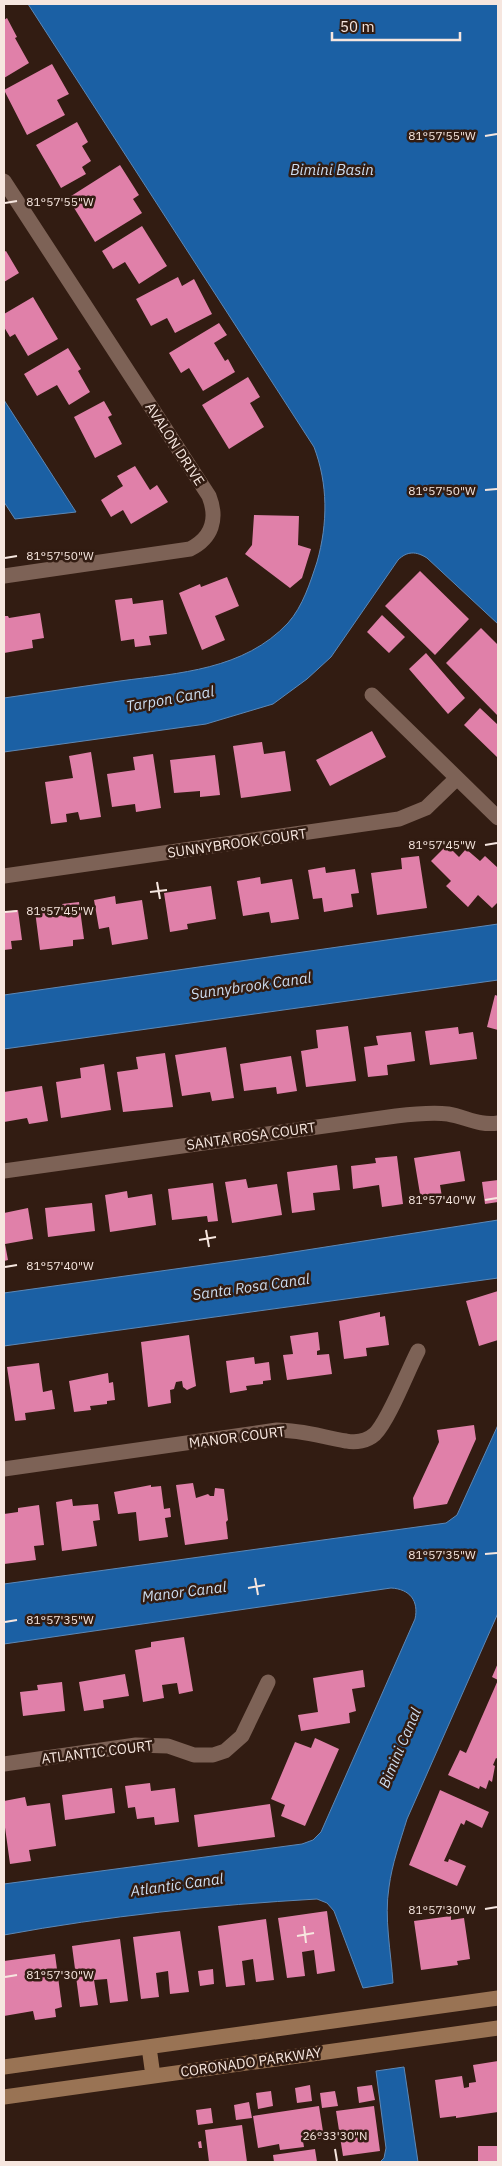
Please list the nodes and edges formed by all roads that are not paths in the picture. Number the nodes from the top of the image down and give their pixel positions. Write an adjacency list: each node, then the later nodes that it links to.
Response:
1 (4, 181): 2 (street, AVALON DRIVE)
2 (4, 576)
3 (372, 694): 4 (street)
4 (457, 778): 5 (street); 6 (street, SUNNYBROOK COURT)
5 (498, 818)
6 (4, 876)
7 (498, 1124): 8 (street, SANTA ROSA COURT)
8 (4, 1171)
9 (418, 1351): 10 (street, MANOR COURT)
10 (4, 1469)
11 (268, 1682): 12 (street, ATLANTIC COURT)
12 (4, 1764)
13 (498, 1998): 15 (street)
14 (498, 2028): 17 (street, CORONADO PARKWAY)
15 (149, 2047): 16 (street); 17 (street)
16 (4, 2067)
17 (153, 2076): 18 (street, CORONADO PARKWAY)
18 (4, 2097)

